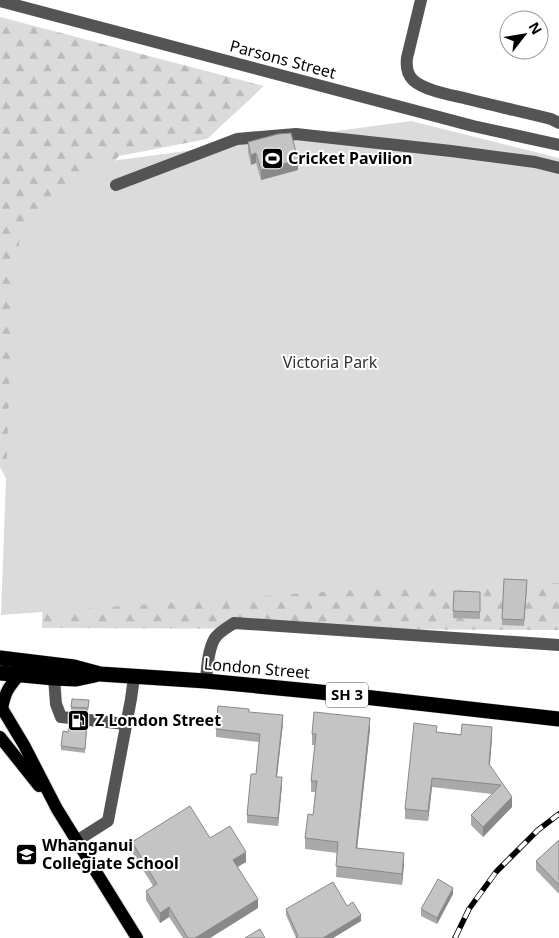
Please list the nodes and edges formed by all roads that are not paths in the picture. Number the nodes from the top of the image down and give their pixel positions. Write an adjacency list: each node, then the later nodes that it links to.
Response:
1 (421, 0): 3 (street)
2 (0, 2): 4 (street, Parsons Street)
3 (559, 123)
4 (559, 145)
5 (559, 168): 6 (street)
6 (116, 185)
7 (559, 646): 14 (street)
8 (0, 658): 10 (highway, London Street / SH 3)
9 (0, 673): 11 (highway, London Street / SH 3)
10 (100, 674): 12 (highway, London Street / SH 3); 13 (highway, London Street / SH 3)
11 (19, 675): 13 (highway, London Street / SH 3); 15 (main road)
12 (134, 677): 14 (highway, London Street / SH 3); 17 (street)
13 (54, 678): 17 (street)
14 (206, 681): 16 (highway, London Street / SH 3)
15 (1, 707): 19 (main road)
16 (559, 719)
17 (126, 724): 20 (street)
18 (0, 737): 19 (main road)
19 (58, 809): 20 (main road)
20 (78, 840): 21 (main road)
21 (138, 938)

